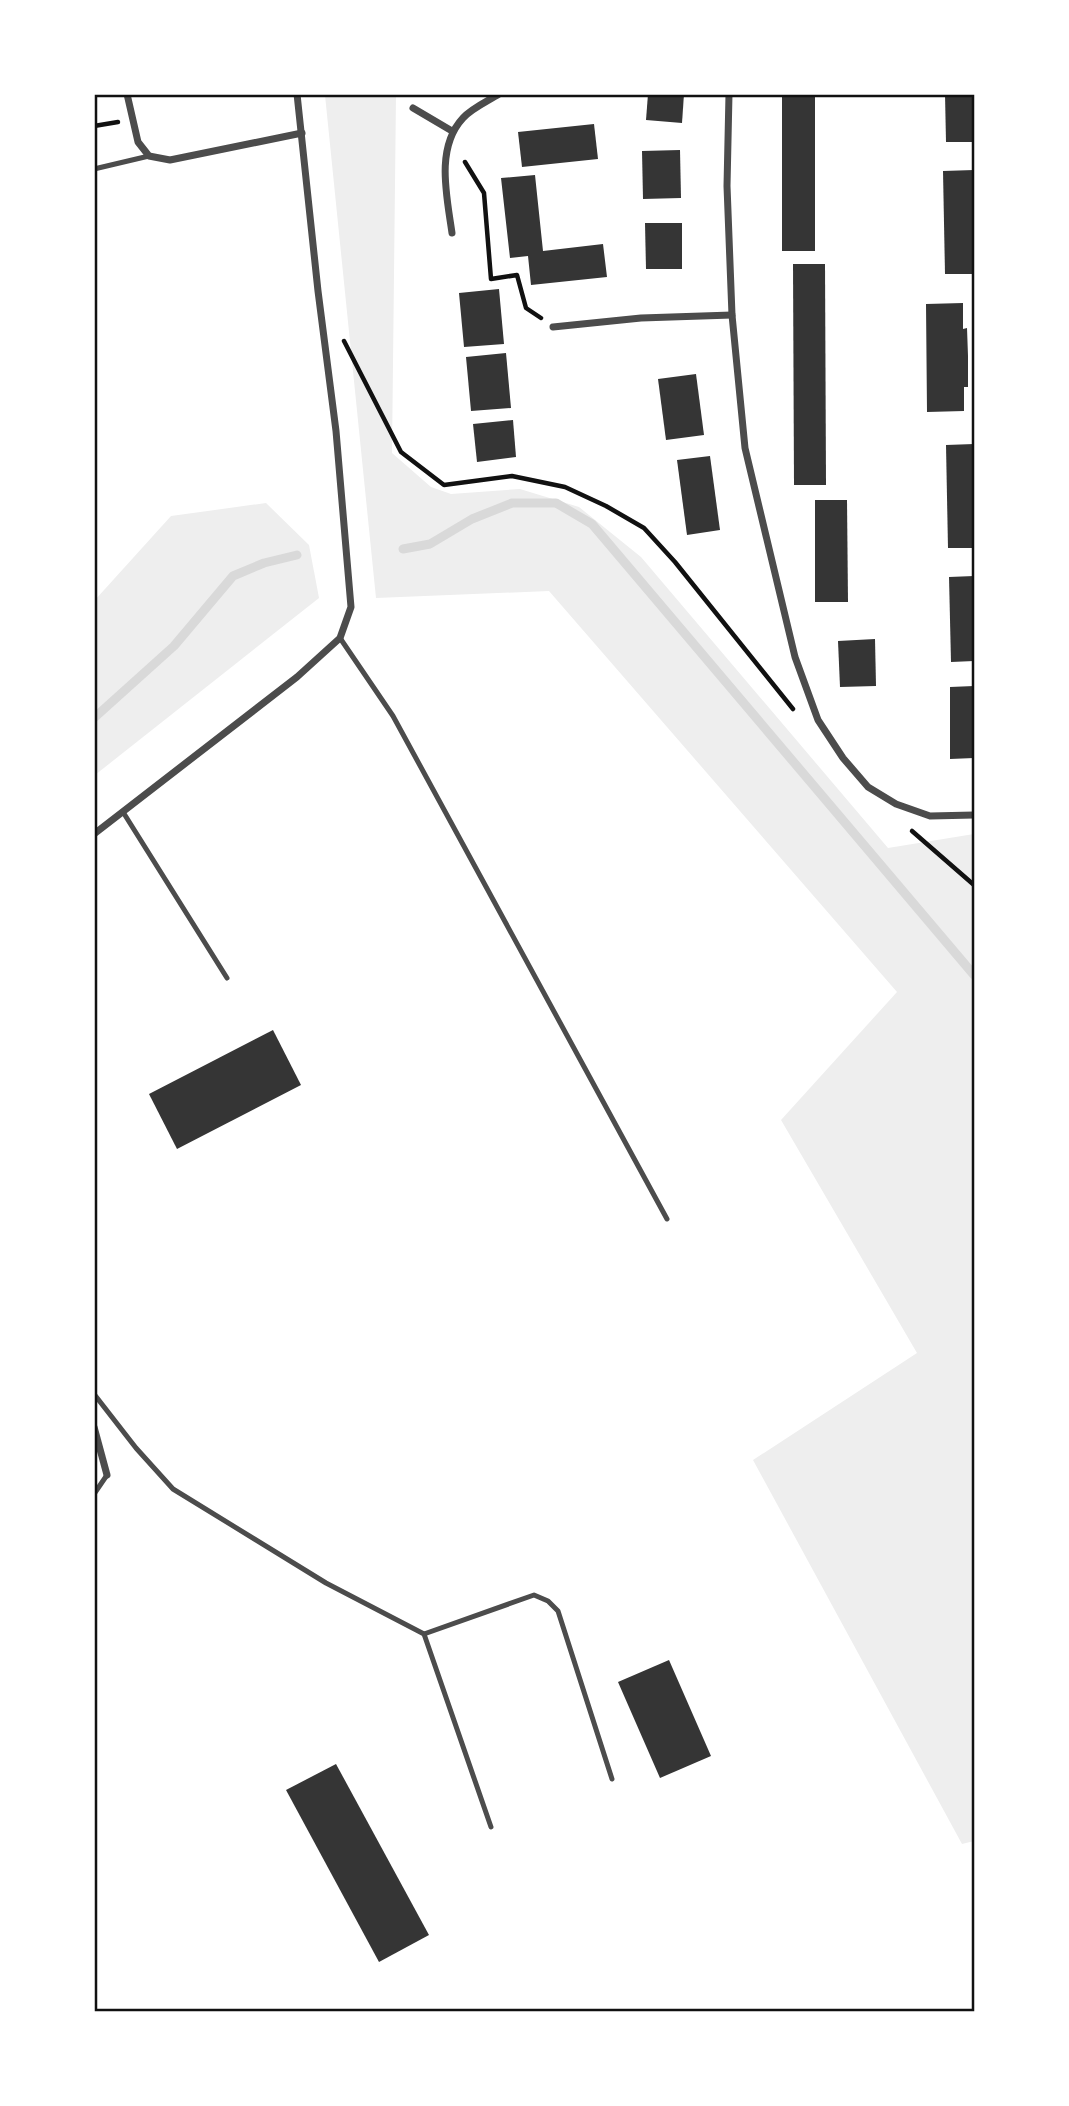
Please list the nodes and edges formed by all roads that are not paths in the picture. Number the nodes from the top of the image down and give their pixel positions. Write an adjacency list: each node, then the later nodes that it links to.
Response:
1 (127, 94): 8 (street)
2 (297, 94): 6 (street)
3 (499, 94): 7 (street)
4 (729, 94): 11 (street)
5 (413, 108): 7 (street)
6 (302, 133): 8 (street); 13 (street)
7 (451, 135): 10 (street)
8 (149, 156): 9 (lane)
9 (94, 169)
10 (452, 233)
11 (732, 315): 12 (street); 15 (street)
12 (553, 327)
13 (340, 638): 14 (street); 18 (lane)
14 (123, 812): 16 (street); 17 (lane)
15 (975, 816)
16 (94, 834)
17 (227, 978)
18 (667, 1220)
19 (94, 1394): 23 (lane)
20 (94, 1427): 21 (street)
21 (107, 1475): 22 (lane)
22 (94, 1494)
23 (424, 1634): 24 (lane); 25 (lane)
24 (612, 1779)
25 (491, 1827)

